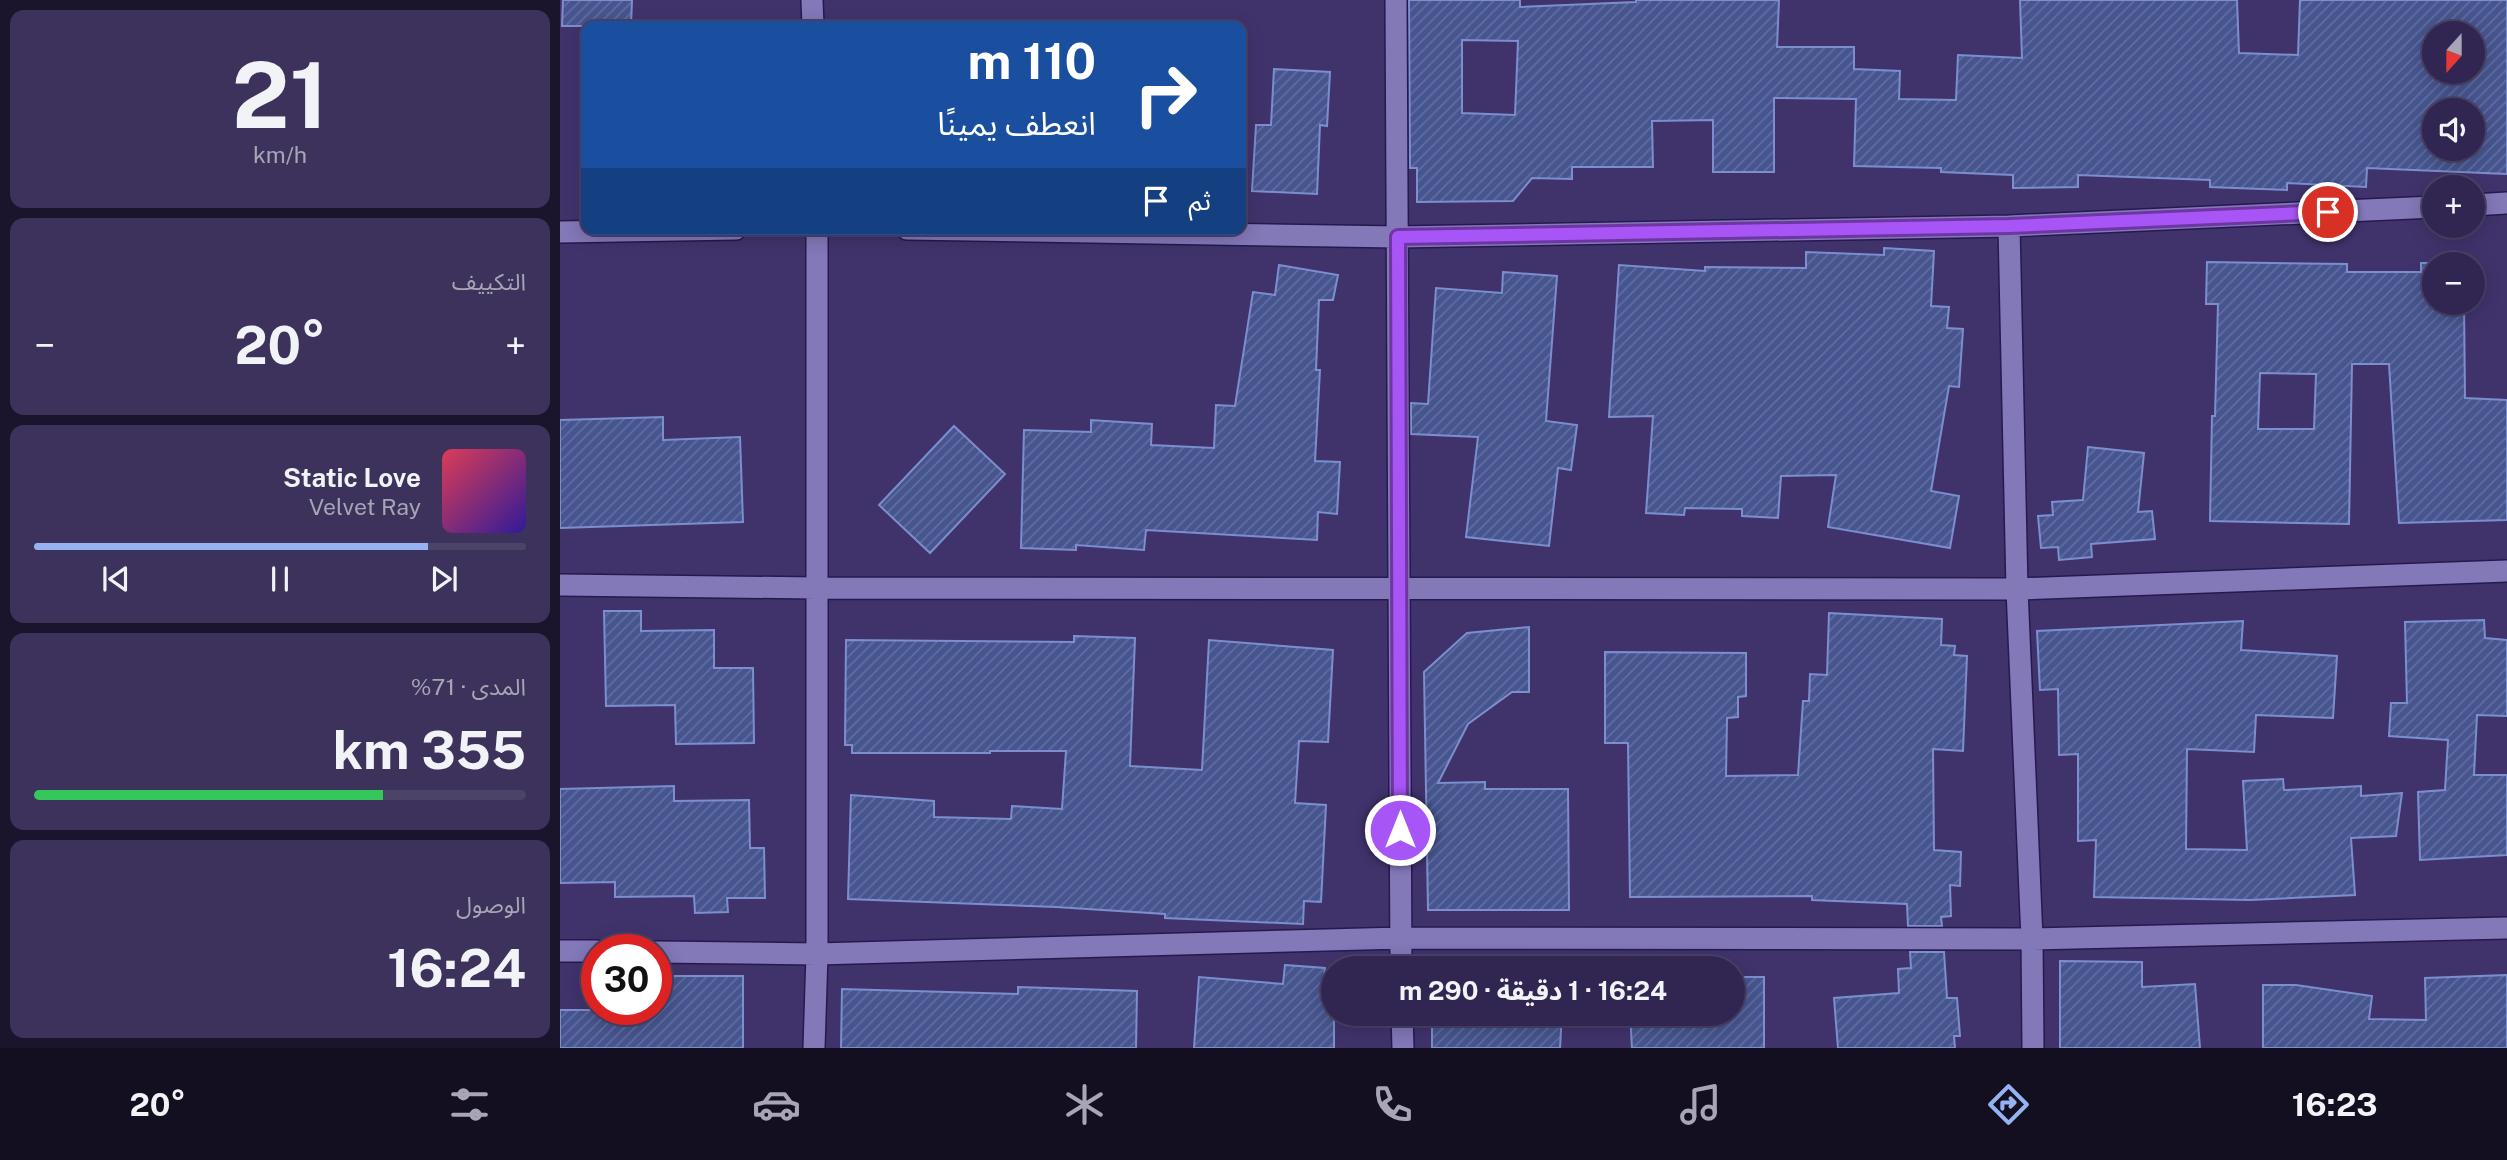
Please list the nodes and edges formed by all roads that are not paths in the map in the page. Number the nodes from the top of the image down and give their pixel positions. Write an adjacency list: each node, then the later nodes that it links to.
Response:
1 (813, 0): 3 (street)
2 (1396, 0): 12 (street)
3 (813, 21)
4 (2507, 204): 5 (street)
5 (2485, 205)
6 (2422, 208): 7 (street)
7 (2009, 226): 12 (street); 17 (street)
8 (560, 232): 9 (street)
9 (581, 232)
10 (817, 235): 16 (street)
11 (1246, 235): 12 (street)
12 (1398, 237): 15 (street)
13 (2507, 571): 17 (street)
14 (560, 585): 16 (street)
15 (1399, 587): 16 (street); 17 (street); 19 (street)
16 (816, 588): 24 (street)
17 (2017, 589): 20 (street)
18 (2507, 928): 20 (street)
19 (1401, 937): 20 (street); 24 (street); 25 (street)
20 (2032, 939): 29 (street)
21 (560, 951): 22 (street)
22 (581, 951)
23 (672, 952): 24 (street)
24 (817, 954): 27 (street)
25 (1401, 956)
26 (1402, 1026): 28 (street)
27 (814, 1048)
28 (1403, 1048)
29 (2033, 1048)

